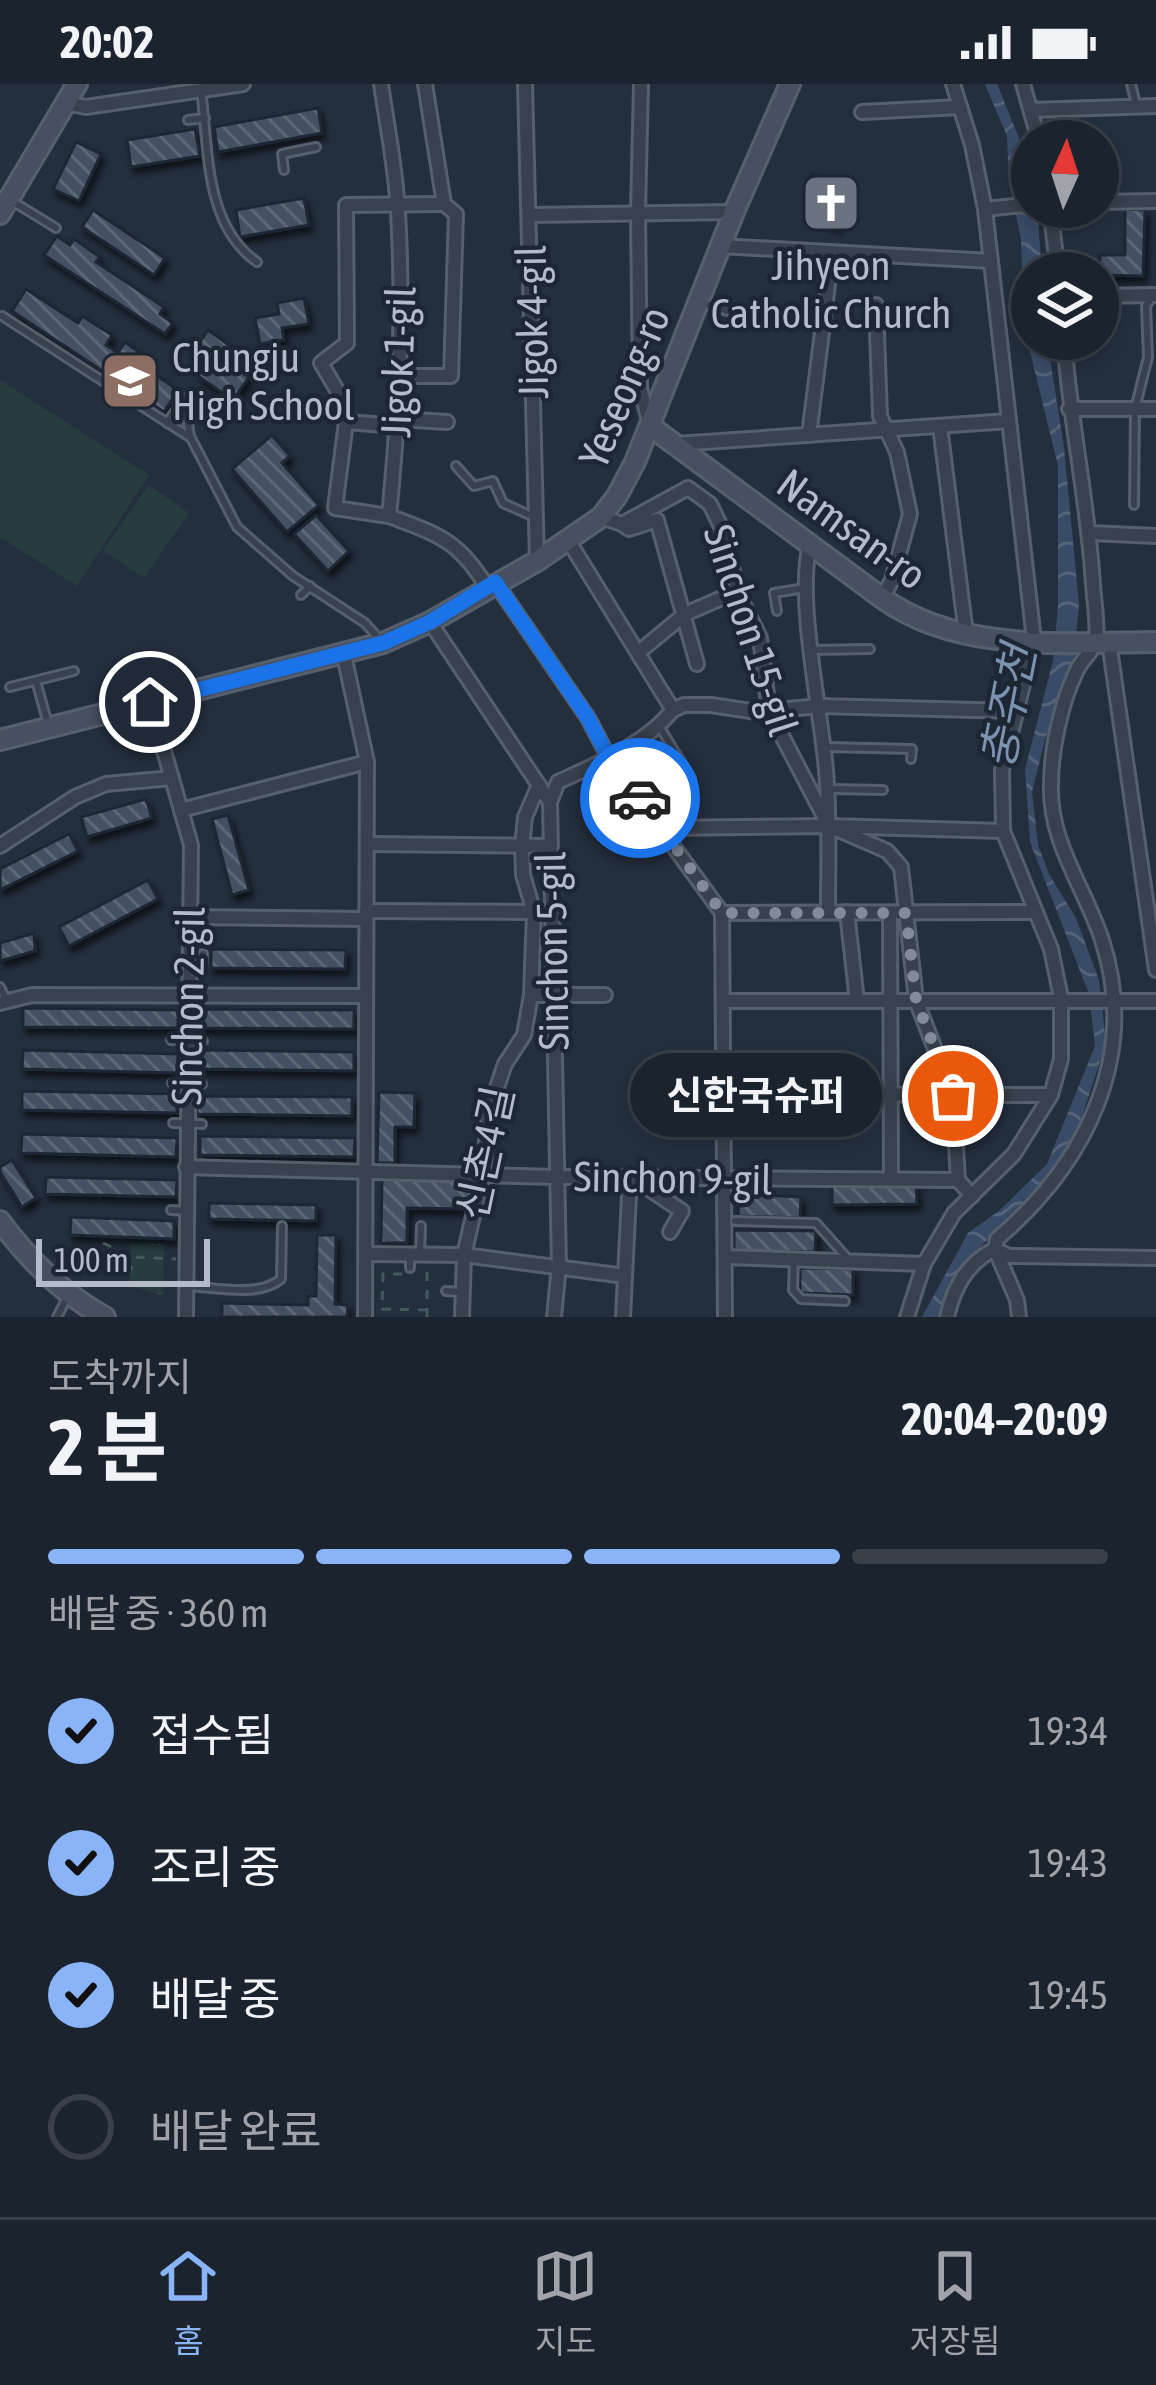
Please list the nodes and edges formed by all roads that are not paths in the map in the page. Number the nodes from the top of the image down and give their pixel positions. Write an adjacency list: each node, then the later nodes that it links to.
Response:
1 (77, 84): 12 (main road)
2 (381, 84): 27 (street, Jigok 1-gil)
3 (425, 84): 26 (street)
4 (525, 84): 32 (street, Jigok 4-gil)
5 (641, 84): 30 (street)
6 (790, 84): 31 (main road, Yeseong-ro)
7 (953, 84): 15 (street)
8 (1023, 84): 16 (street)
9 (1131, 84): 13 (lane)
10 (233, 85): 11 (street)
11 (201, 90): 12 (street); 18 (lane)
12 (66, 103): 23 (main road)
13 (1137, 106): 14 (street); 16 (street)
14 (1156, 106)
15 (960, 107): 17 (street); 29 (street)
16 (1031, 110): 20 (street)
17 (862, 112)
18 (205, 118): 19 (lane); 37 (lane)
19 (188, 120)
20 (1034, 120)
21 (316, 147): 22 (lane)
22 (284, 170)
23 (6, 198): 33 (lane)
24 (1156, 201): 25 (street)
25 (1119, 202)
26 (444, 205): 27 (street); 45 (street)
27 (398, 206): 45 (street, Jigok 1-gil); 50 (street)
28 (1011, 206): 29 (street)
29 (985, 209): 36 (street)
30 (638, 212): 31 (street); 32 (street); 54 (street)
31 (734, 212): 34 (main road, Yeseong-ro)
32 (530, 215): 63 (street, Jigok 4-gil)
33 (56, 228)
34 (720, 246): 35 (street); 40 (main road, Yeseong-ro)
35 (832, 253): 36 (street); 42 (street)
36 (992, 261): 49 (street)
37 (257, 262)
38 (1155, 295): 39 (street); 47 (lane)
39 (1119, 296)
40 (699, 302): 42 (lane); 54 (main road, Yeseong-ro)
41 (876, 305): 56 (street)
42 (825, 313): 57 (street)
43 (2, 316): 53 (lane)
44 (1066, 360): 46 (street)
45 (400, 376): 51 (street, Jigok 1-gil)
46 (1069, 409): 47 (street); 66 (street)
47 (1135, 409): 48 (street); 61 (lane)
48 (1156, 409)
49 (1009, 421): 55 (street); 81 (street)
50 (346, 422): 51 (street); 62 (street)
51 (398, 422): 52 (street); 62 (street, Jigok 1-gil)
52 (447, 422)
53 (167, 423): 58 (lane); 58 (lane)
54 (650, 426): 59 (main road, Namsan-ro); 64 (main road, Yeseong-ro)
55 (940, 426): 56 (street); 80 (street)
56 (885, 429): 57 (street); 76 (street)
57 (809, 435): 59 (street)
58 (190, 438): 72 (lane)
59 (674, 444): 69 (main road, Namsan-ro)
60 (456, 466): 63 (lane)
61 (1134, 506)
62 (389, 516): 71 (street)
63 (536, 518): 70 (street, Jigok 4-gil)
64 (601, 518): 65 (street); 68 (main road, Yeseong-ro)
65 (622, 524): 74 (street, Sinchon 15-gil); 78 (street)
66 (1090, 533): 67 (street); 82 (street)
67 (1156, 536)
68 (568, 540): 70 (main road, Yeseong-ro); 87 (street)
69 (810, 545): 73 (street); 76 (main road, Namsan-ro)
70 (537, 561): 71 (main road, Yeseong-ro)
71 (491, 584): 79 (main road, Yeseong-ro); 102 (street)
72 (310, 586): 75 (lane); 84 (lane)
73 (808, 587): 77 (lane); 86 (street)
74 (738, 590): 78 (street); 96 (street, Sinchon 15-gil)
75 (302, 595)
76 (882, 598): 80 (main road, Namsan-ro)
77 (777, 611)
78 (685, 614): 87 (street); 89 (street)
79 (430, 622): 84 (main road, Yeseong-ro); 107 (street, Sinchon 5-gil)
80 (966, 634): 81 (main road, Namsan-ro)
81 (1034, 640): 82 (main road, Namsan-ro); 97 (street)
82 (1102, 642): 83 (main road); 129 (street); 141 (street)
83 (1156, 642)
84 (383, 643): 88 (main road, Yeseong-ro)
85 (870, 649): 86 (lane)
86 (813, 650): 94 (street)
87 (639, 652): 95 (street)
88 (344, 655): 93 (main road, Yeseong-ro); 104 (street)
89 (698, 664)
90 (74, 671): 91 (lane)
91 (36, 681): 92 (lane); 99 (lane)
92 (10, 687)
93 (150, 702): 99 (main road, Yeseong-ro); 105 (street, Sinchon 2-gil)
94 (819, 706): 96 (street); 97 (street); 101 (street)
95 (673, 710): 96 (street); 98 (street)
96 (769, 711): 112 (street, Sinchon 15-gil)
97 (1014, 711): 114 (street)
98 (659, 726): 102 (street); 106 (lane)
99 (49, 728): 100 (main road, Yeseong-ro)
100 (0, 740)
101 (824, 747): 103 (lane); 108 (street)
102 (609, 758): 110 (street); 113 (street)
103 (911, 759)
104 (367, 762): 111 (street); 115 (street)
105 (172, 778): 111 (street, Sinchon 2-gil); 116 (street)
106 (691, 778)
107 (539, 784): 110 (street, Sinchon 5-gil); 117 (street, 신촌4길)
108 (827, 789): 109 (lane); 112 (street)
109 (884, 790)
110 (550, 802): 118 (street, Sinchon 5-gil)
111 (181, 810): 126 (street, Sinchon 2-gil)
112 (829, 826): 113 (street); 114 (street); 119 (street); 125 (street)
113 (663, 828): 123 (street)
114 (1003, 831): 122 (street)
115 (368, 844): 117 (street); 127 (street)
116 (0, 846)
117 (522, 846): 118 (street); 121 (street, 신촌4길)
118 (550, 846): 133 (street, Sinchon 5-gil)
119 (828, 911): 120 (street); 123 (street)
120 (847, 911): 124 (street); 139 (street)
121 (534, 912): 127 (street); 132 (street, 신촌4길)
122 (1034, 912): 125 (street); 137 (street)
123 (722, 913): 138 (street)
124 (890, 913): 125 (street); 142 (street)
125 (906, 913): 140 (street)
126 (190, 917): 127 (street); 131 (street, Sinchon 2-gil)
127 (363, 923): 136 (street)
128 (203, 954): 130 (lane)
129 (1156, 970)
130 (202, 971)
131 (189, 994): 135 (street); 136 (street); 145 (street, Sinchon 2-gil)
132 (531, 995): 133 (street); 157 (street, 신촌4길)
133 (552, 995): 134 (street); 159 (street, Sinchon 5-gil)
134 (605, 995)
135 (2, 996)
136 (365, 996): 156 (street)
137 (1061, 998): 140 (street); 141 (street); 150 (street)
138 (723, 1000): 139 (street); 149 (street)
139 (857, 1000): 142 (street)
140 (916, 1000): 142 (street); 152 (street)
141 (1116, 1000): 143 (street); 171 (street)
142 (890, 1001): 151 (street)
143 (1156, 1001)
144 (171, 1040): 145 (lane)
145 (188, 1041): 146 (lane); 148 (street, Sinchon 2-gil)
146 (203, 1041)
147 (172, 1083): 148 (lane)
148 (195, 1083): 153 (street, Sinchon 2-gil)
149 (724, 1094): 151 (street); 161 (street)
150 (1052, 1094): 152 (street); 163 (street)
151 (889, 1095): 152 (street); 160 (street)
152 (953, 1096): 162 (street)
153 (180, 1123): 154 (lane); 155 (street, Sinchon 2-gil)
154 (202, 1124)
155 (179, 1167): 156 (street, Sinchon 9-gil); 165 (street, Sinchon 2-gil)
156 (366, 1171): 157 (street, Sinchon 9-gil); 172 (street)
157 (483, 1173): 159 (street, Sinchon 9-gil); 173 (street, 신촌4길)
158 (630, 1176): 159 (street, Sinchon 9-gil); 161 (street, Sinchon 9-gil); 170 (street); 181 (street)
159 (556, 1177): 180 (street, Sinchon 5-gil)
160 (891, 1179): 161 (street, Sinchon 9-gil); 162 (street, Sinchon 9-gil)
161 (726, 1180): 174 (street)
162 (958, 1180): 163 (street)
163 (972, 1196): 179 (street)
164 (171, 1210): 165 (lane)
165 (186, 1211): 182 (street, Sinchon 2-gil)
166 (0, 1221): 183 (main road)
167 (736, 1221): 178 (lane)
168 (282, 1226): 182 (lane)
169 (421, 1226): 177 (lane)
170 (670, 1232)
171 (995, 1249): 175 (street); 194 (street); 195 (street)
172 (366, 1254): 177 (street); 188 (street)
173 (464, 1255): 177 (street); 180 (street); 189 (street, 신촌4길)
174 (726, 1257): 176 (street); 192 (street)
175 (1156, 1258)
176 (794, 1260): 178 (street); 184 (lane)
177 (415, 1262)
178 (851, 1262): 179 (street)
179 (924, 1264): 193 (street)
180 (559, 1266): 181 (street); 190 (street, Sinchon 5-gil)
181 (626, 1276): 191 (street)
182 (186, 1286): 187 (street, Sinchon 2-gil)
183 (70, 1293): 185 (lane); 186 (main road)
184 (845, 1301)
185 (57, 1317)
186 (105, 1317)
187 (186, 1317)
188 (365, 1317)
189 (462, 1317)
190 (554, 1317)
191 (623, 1317)
192 (725, 1317)
193 (907, 1317)
194 (946, 1317)
195 (1019, 1317)

